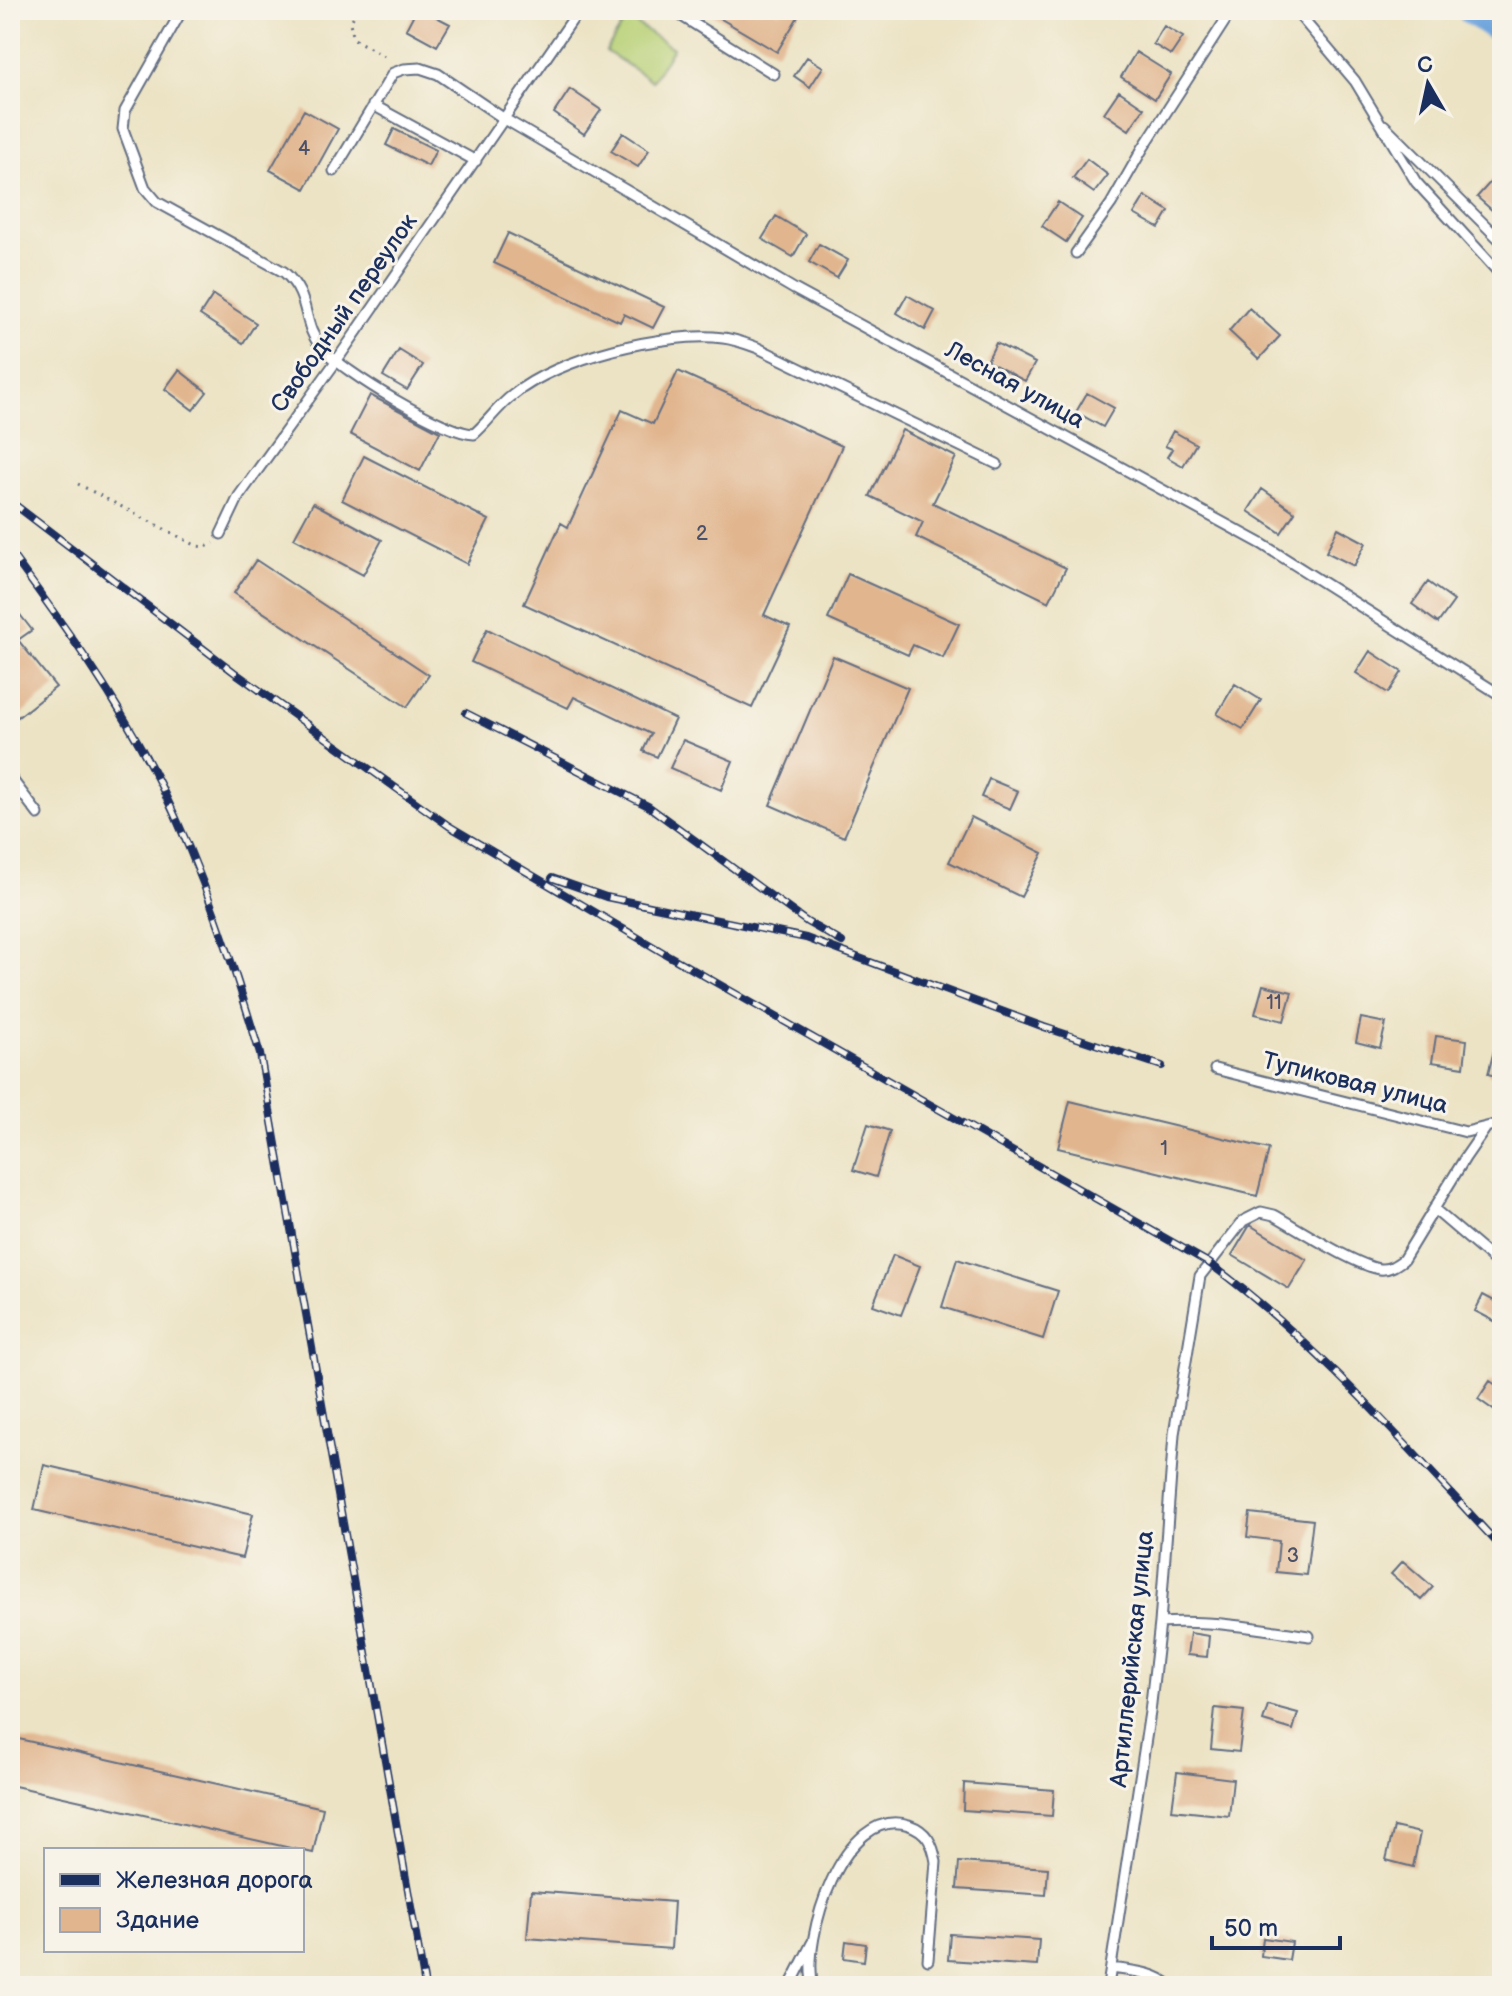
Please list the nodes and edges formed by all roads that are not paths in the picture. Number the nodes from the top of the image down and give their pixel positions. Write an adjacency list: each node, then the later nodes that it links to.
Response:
1 (182, 10): 15 (lane)
2 (579, 10): 9 (lane, Свободный переулок)
3 (672, 10): 6 (lane)
4 (1232, 10): 13 (lane)
5 (1295, 10): 8 (lane)
6 (774, 74)
7 (373, 105): 9 (lane, Лесная улица); 10 (lane); 11 (lane)
8 (1376, 117): 12 (lane); 14 (lane)
9 (503, 118): 10 (lane, Свободный переулок); 18 (lane, Лесная улица)
10 (476, 161): 15 (lane, Свободный переулок)
11 (334, 171)
12 (1502, 242)
13 (1076, 253)
14 (1502, 276)
15 (337, 360): 16 (lane); 17 (lane, Свободный переулок)
16 (997, 464)
17 (221, 534)
18 (1502, 696)
19 (10, 777): 20 (lane)
20 (38, 814)
21 (1215, 1069): 23 (lane, Тупиковая улица)
22 (1502, 1123): 23 (lane)
23 (1485, 1129): 24 (lane, Артиллерийская улица)
24 (1434, 1209): 25 (lane); 26 (lane, Артиллерийская улица)
25 (1502, 1267)
26 (1160, 1623): 27 (lane); 30 (lane, Артиллерийская улица)
27 (1309, 1636)
28 (815, 1936): 29 (lane); 31 (lane); 32 (lane)
29 (928, 1960)
30 (1111, 1968): 33 (lane, Артиллерийская улица); 34 (lane)
31 (790, 1986)
32 (813, 1986)
33 (1108, 1986)
34 (1170, 1986)

